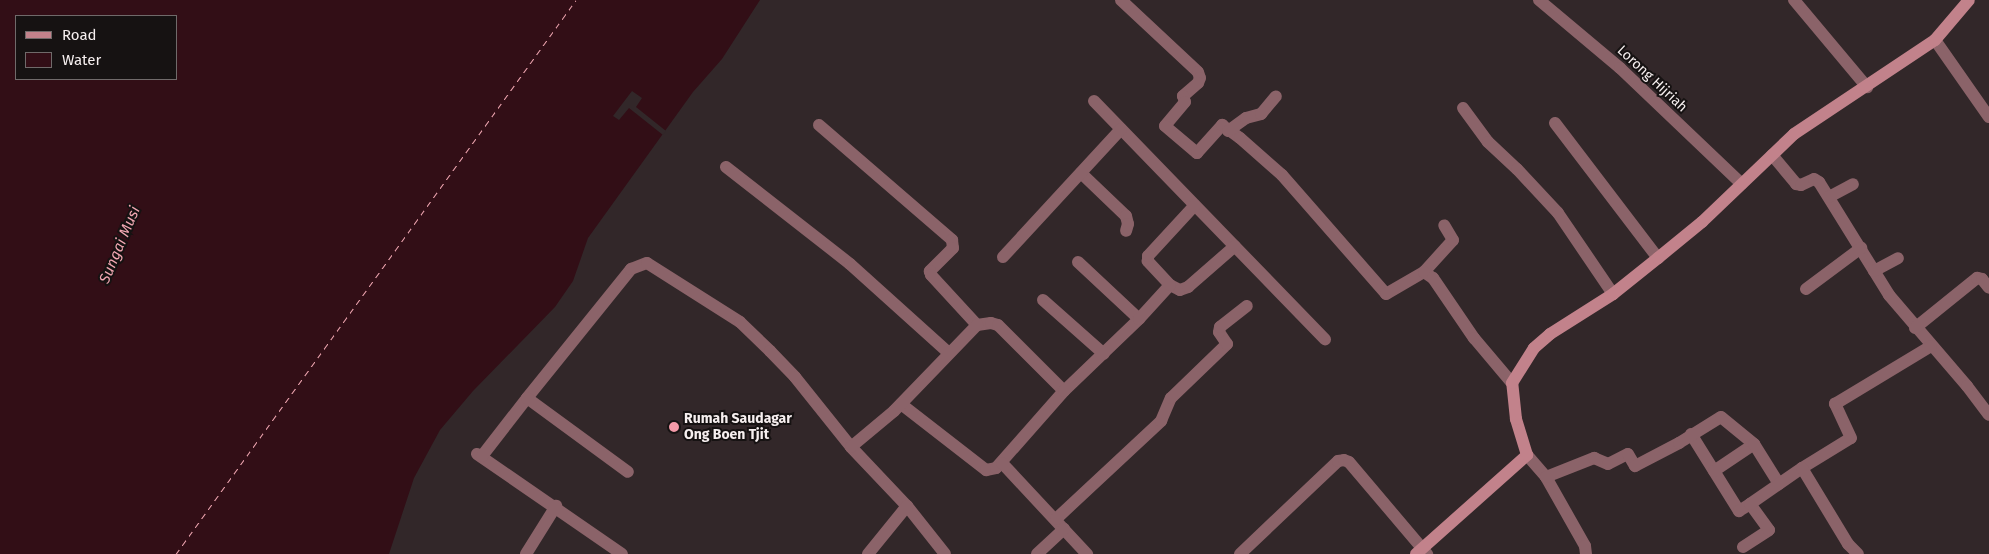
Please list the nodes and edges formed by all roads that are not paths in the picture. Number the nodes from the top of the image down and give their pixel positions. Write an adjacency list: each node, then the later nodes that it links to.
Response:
1 (1121, 0): 14 (street)
2 (1539, 0): 18 (street, Lorong Hijriah)
3 (1794, 0): 6 (street)
4 (1969, 0): 5 (street)
5 (1935, 40): 6 (street); 10 (street)
6 (1866, 87): 15 (street)
7 (1276, 96): 14 (street)
8 (1094, 101): 13 (street)
9 (1462, 108): 35 (street)
10 (1989, 117)
11 (1555, 123): 27 (street)
12 (819, 125): 39 (street)
13 (1121, 129): 17 (street); 21 (street)
14 (1228, 131): 31 (street)
15 (1772, 155): 18 (street); 20 (street)
16 (726, 167): 43 (street)
17 (1081, 173): 23 (street); 26 (street)
18 (1742, 184): 27 (street)
19 (1853, 184): 20 (street)
20 (1829, 197): 25 (street)
21 (1195, 205): 24 (street); 32 (street)
22 (1444, 225): 31 (street)
23 (1126, 231)
24 (1235, 246): 32 (street); 41 (street)
25 (1861, 248): 30 (street); 34 (street)
26 (1003, 257)
27 (1658, 258): 35 (street)
28 (1898, 258): 30 (street)
29 (1078, 262): 38 (street)
30 (1874, 271): 40 (street)
31 (1424, 272): 45 (street)
32 (1170, 285): 38 (street)
33 (1989, 288): 40 (street)
34 (1806, 289)
35 (1612, 294): 45 (street)
36 (1043, 300): 44 (street)
37 (1247, 306): 63 (street)
38 (1139, 319): 44 (street)
39 (977, 325): 43 (street); 46 (street)
40 (1915, 328): 42 (street)
41 (1325, 339)
42 (1932, 346): 49 (street); 55 (street)
43 (949, 353): 48 (street)
44 (1104, 354): 46 (street)
45 (1512, 383): 53 (street)
46 (1064, 391): 54 (street)
47 (527, 398): 51 (street); 57 (street); 61 (street)
48 (901, 404): 51 (street); 54 (street)
49 (1989, 415)
50 (1691, 434): 52 (street); 56 (street); 58 (street)
51 (855, 443): 62 (street)
52 (1754, 444): 56 (street); 59 (street)
53 (1528, 455): 58 (street); 64 (street)
54 (1002, 462): 63 (street)
55 (1802, 468): 59 (street); 74 (street)
56 (1714, 471): 60 (street)
57 (628, 472)
58 (1546, 477): 73 (street)
59 (1779, 484): 60 (street)
60 (1750, 504): 65 (street)
61 (556, 506): 66 (street); 67 (street)
62 (907, 506): 68 (street); 69 (street)
63 (1060, 524): 70 (street); 71 (street)
64 (1422, 552): 72 (street)
65 (1741, 552)
66 (526, 554)
67 (622, 554)
68 (868, 554)
69 (945, 554)
70 (1037, 554)
71 (1087, 554)
72 (1240, 554)
73 (1586, 554)
74 (1858, 554)

